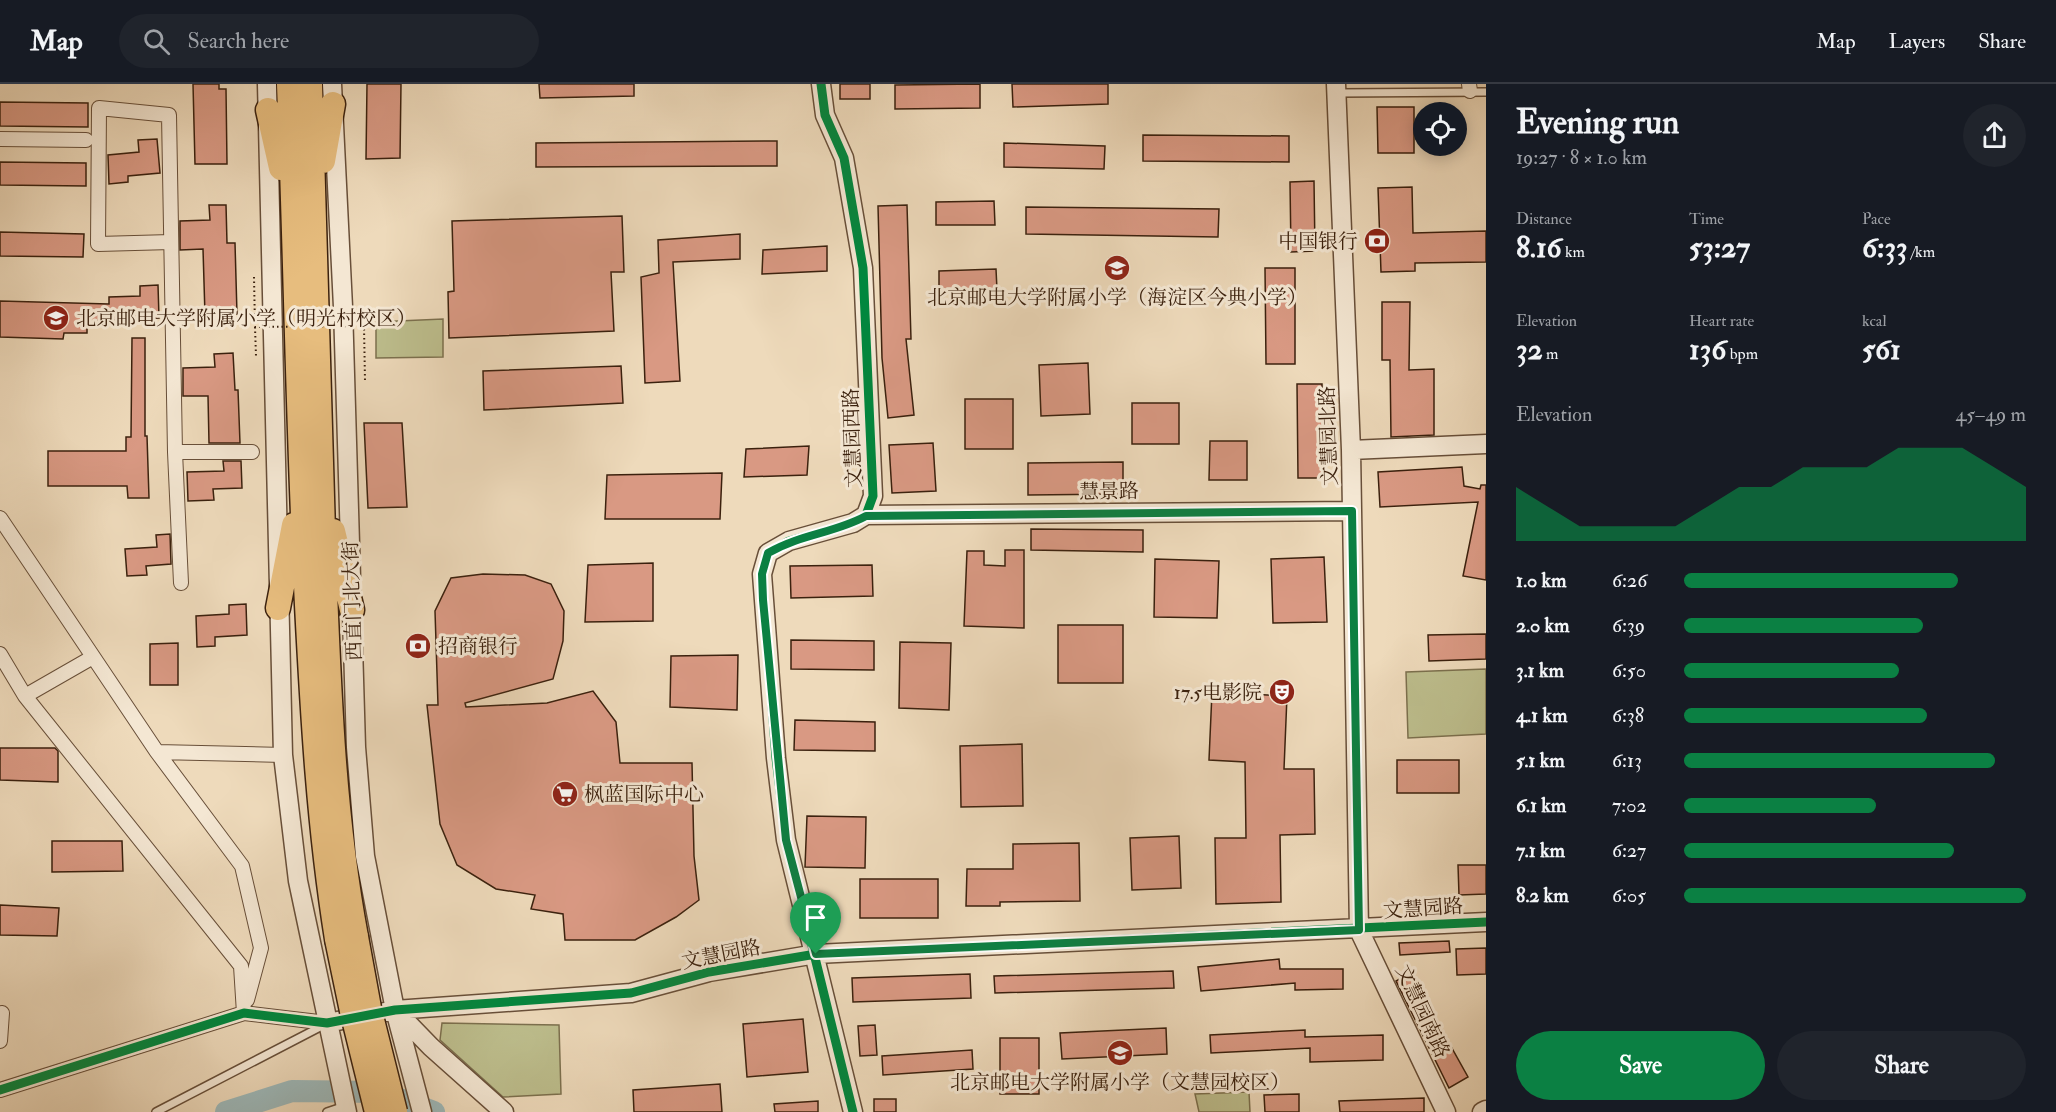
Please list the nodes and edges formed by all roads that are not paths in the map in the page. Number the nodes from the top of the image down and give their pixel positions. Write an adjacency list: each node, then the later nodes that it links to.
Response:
1 (267, 84): 9 (street)
2 (289, 84): 10 (highway, 西直门北大街)
3 (310, 84): 10 (highway, 西直门北大街)
4 (821, 84): 21 (street, 文慧园西路)
5 (1470, 88): 6 (lane); 7 (lane)
6 (1336, 89): 16 (street, 文慧园北路)
7 (1486, 92)
8 (332, 94): 13 (highway); 25 (street, 西直门北大街)
9 (268, 110): 13 (highway); 24 (street)
10 (301, 121): 13 (highway, 西直门北大街)
11 (0, 139): 12 (street)
12 (86, 140)
13 (302, 221): 19 (highway, 西直门北大街)
14 (171, 242): 14 (street); 17 (street)
15 (1486, 444): 16 (street)
16 (1351, 450): 20 (street, 文慧园北路)
17 (175, 452): 18 (street); 23 (street)
18 (252, 452)
19 (311, 482): 24 (highway); 25 (highway); 33 (highway, 西直门北大街)
20 (1352, 511): 21 (street, 慧景路); 32 (street, 文慧园北路)
21 (866, 516): 34 (street, 文慧园西路)
22 (0, 518): 27 (street)
23 (181, 583)
24 (278, 608): 30 (street)
25 (352, 610): 35 (street, 西直门北大街)
26 (0, 654): 28 (street)
27 (93, 657): 28 (street); 29 (street)
28 (25, 696): 39 (street)
29 (157, 752): 30 (street); 39 (street)
30 (283, 755): 36 (street)
31 (1486, 922): 32 (street, 文慧园路)
32 (1359, 930): 34 (street, 文慧园路); 54 (street, 文慧园南路)
33 (347, 938): 49 (highway, 西直门北大街, bridge); 50 (highway, 西直门北大街, bridge)
34 (816, 954): 37 (street, 文慧园路); 53 (street, 文慧园西路)
35 (384, 957): 36 (street); 37 (street, 西直门北大街)
36 (317, 970): 40 (street)
37 (395, 1010): 40 (street, 文慧园路); 42 (street, 西直门北大街); 52 (street)
38 (2, 1013): 41 (street)
39 (244, 1014): 40 (street); 44 (street)
40 (327, 1023): 43 (street); 47 (lane)
41 (0, 1041)
42 (409, 1059): 43 (street); 51 (street, 西直门北大街)
43 (336, 1063): 45 (street)
44 (0, 1090)
45 (345, 1107): 48 (lane)
46 (1486, 1110): 55 (street)
47 (156, 1112)
48 (327, 1112)
49 (377, 1112)
50 (395, 1112)
51 (422, 1112)
52 (504, 1112)
53 (852, 1112)
54 (1446, 1112)
55 (1482, 1112)

